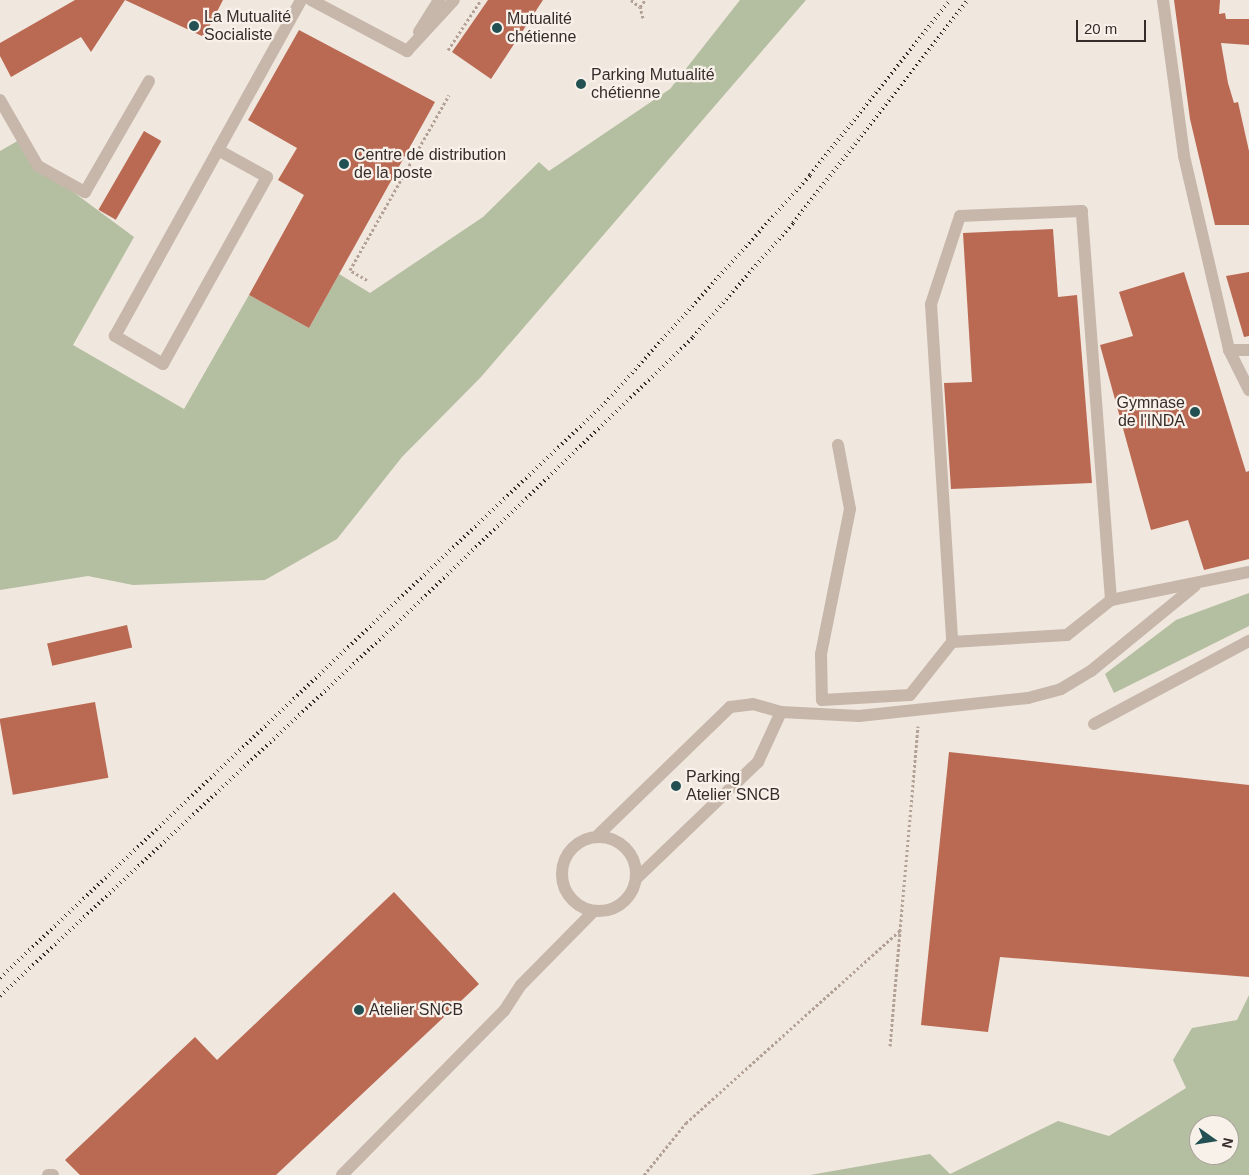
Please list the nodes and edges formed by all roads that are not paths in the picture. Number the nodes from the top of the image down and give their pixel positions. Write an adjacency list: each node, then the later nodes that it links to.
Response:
1 (301, 0): 9 (street)
2 (311, 0): 6 (street)
3 (439, 0): 6 (street)
4 (454, 0): 6 (street)
5 (1163, 0): 10 (street)
6 (407, 51)
7 (149, 81): 8 (street)
8 (0, 100)
9 (218, 150): 9 (street)
10 (1229, 350): 11 (street); 12 (street)
11 (1249, 350)
12 (1249, 390)
13 (838, 445): 18 (street)
14 (1249, 572): 15 (street)
15 (1197, 584): 16 (street); 19 (street)
16 (1111, 600): 18 (street); 18 (street)
17 (1249, 641): 20 (street)
18 (952, 642)
19 (781, 712): 21 (street); 22 (street)
20 (1094, 724)
21 (596, 837): 22 (street); 23 (street)
22 (637, 878): 23 (street)
23 (592, 912): 26 (street)
24 (48, 1175): 25 (street)
25 (53, 1175)
26 (342, 1175)

